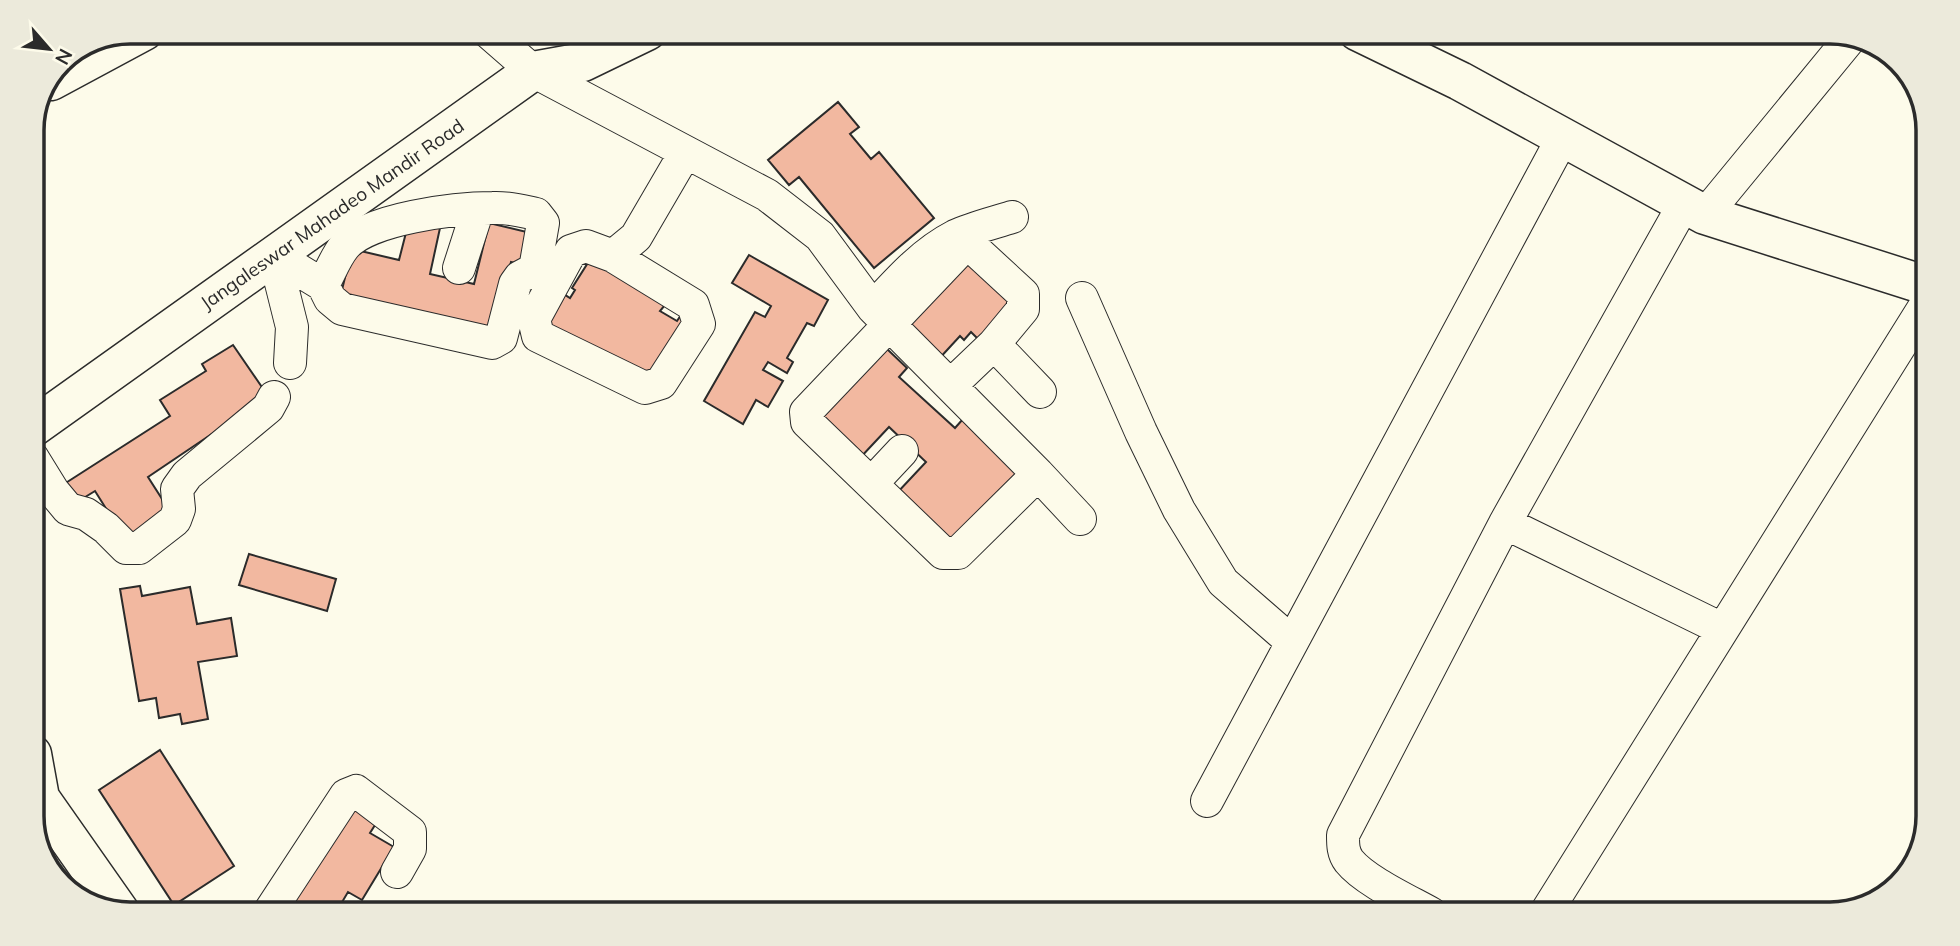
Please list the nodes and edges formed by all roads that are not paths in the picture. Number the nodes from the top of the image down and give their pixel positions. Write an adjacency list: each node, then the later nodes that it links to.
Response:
1 (121, 44): 6 (main road)
2 (501, 44): 7 (street)
3 (622, 44): 7 (main road, Jangaleswar Mahadeo Mandir Road)
4 (1382, 44): 8 (main road)
5 (1844, 45): 11 (street)
6 (84, 64)
7 (533, 71): 9 (street); 13 (main road, Jangaleswar Mahadeo Mandir Road)
8 (1563, 138): 11 (main road); 34 (street)
9 (685, 153): 14 (street); 19 (street)
10 (478, 209): 15 (street); 17 (street); 17 (street)
11 (1695, 210): 16 (main road); 32 (street)
12 (1012, 217): 19 (street)
13 (274, 255): 17 (street); 22 (street); 26 (main road, Jangaleswar Mahadeo Mandir Road)
14 (612, 256): 14 (street)
15 (459, 268)
16 (1916, 282)
17 (323, 285)
18 (1082, 299): 34 (street)
19 (881, 316): 21 (street); 23 (street); 30 (street)
20 (1916, 321): 33 (street)
21 (995, 344): 23 (street); 24 (street)
22 (290, 363)
23 (950, 385): 28 (street)
24 (1040, 392)
25 (274, 397): 29 (street)
26 (44, 419)
27 (902, 451): 30 (street)
28 (1038, 474): 30 (street); 31 (street)
29 (44, 476)
30 (872, 483)
31 (1080, 519)
32 (1505, 523): 33 (street); 40 (street)
33 (1722, 629): 41 (street)
34 (1292, 642): 35 (street)
35 (1207, 801)
36 (44, 812): 38 (main road)
37 (397, 873): 39 (street)
38 (111, 900)
39 (276, 902)
40 (1410, 902)
41 (1553, 902)

